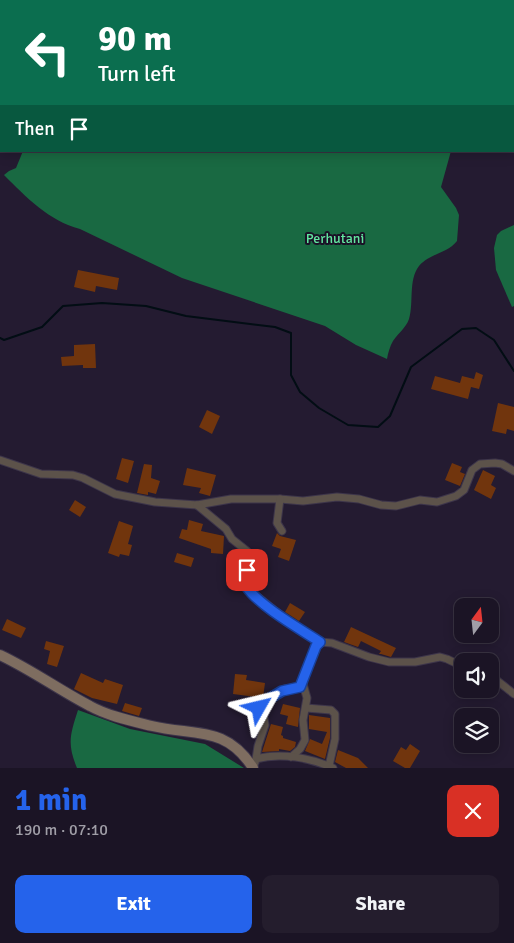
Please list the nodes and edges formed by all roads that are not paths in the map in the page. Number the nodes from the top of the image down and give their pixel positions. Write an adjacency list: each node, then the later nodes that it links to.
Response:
1 (0, 460): 4 (street)
2 (514, 471): 3 (street)
3 (280, 499): 4 (street); 5 (street)
4 (196, 505): 6 (street)
5 (282, 531)
6 (320, 642): 8 (street); 10 (street)
7 (0, 655): 14 (street)
8 (454, 662)
9 (499, 682): 11 (street)
10 (303, 684): 12 (street); 14 (street)
11 (514, 694)
12 (306, 708): 13 (street); 16 (street)
13 (291, 757): 14 (street); 15 (street)
14 (255, 763)
15 (312, 764): 16 (street)
16 (331, 767)

